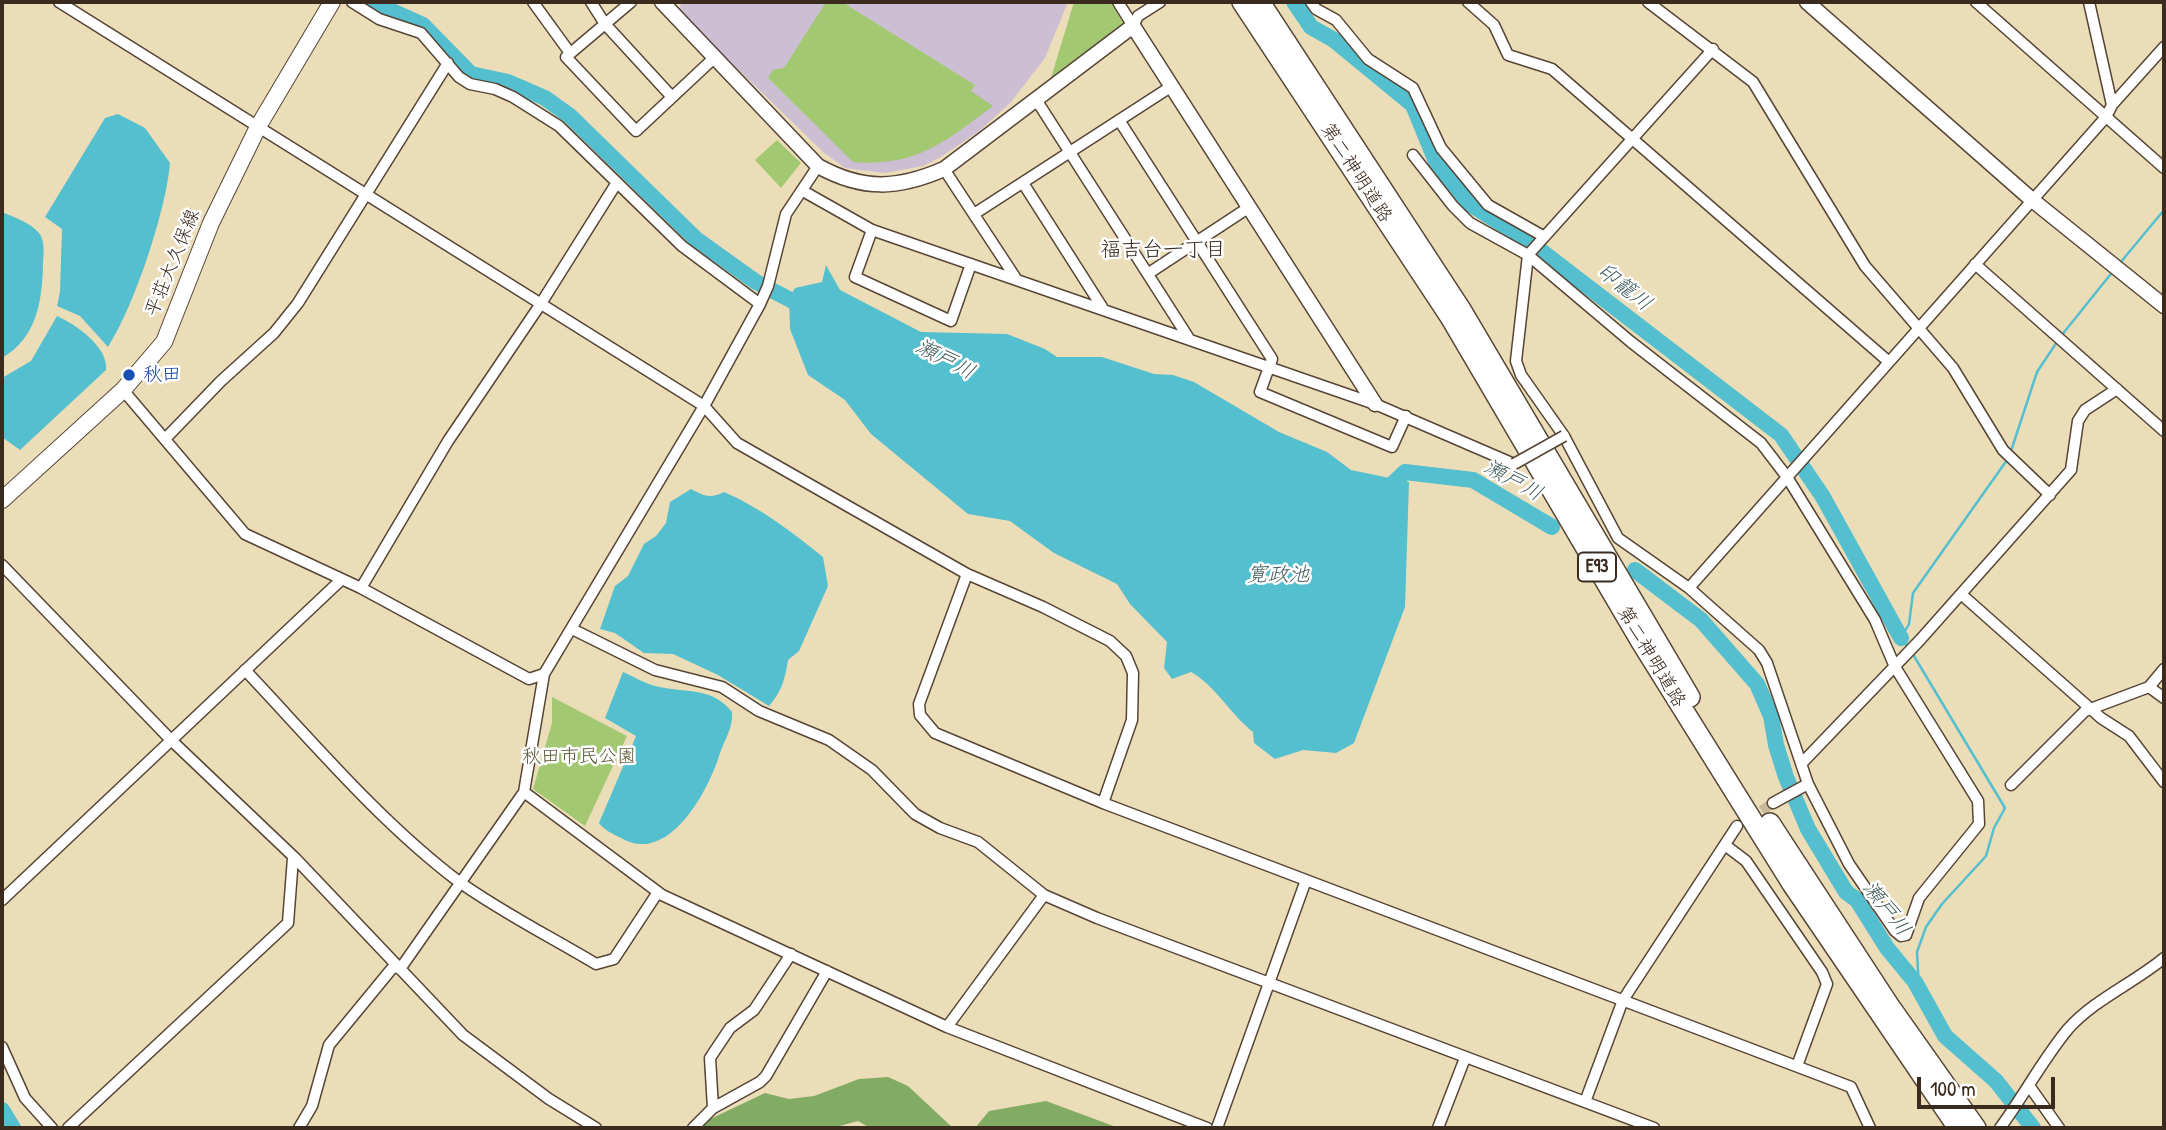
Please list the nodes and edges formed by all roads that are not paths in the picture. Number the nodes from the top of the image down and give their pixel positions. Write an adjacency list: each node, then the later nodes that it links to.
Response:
1 (59, 2): 31 (street)
2 (332, 2): 31 (main road, 平荘大久保線)
3 (352, 2): 24 (street)
4 (533, 2): 22 (street)
5 (591, 2): 18 (street)
6 (631, 2): 18 (street)
7 (662, 2): 23 (street)
8 (1118, 2): 19 (street)
9 (1160, 2): 19 (street)
10 (1242, 2): 125 (highway, 第二神明道路 / E93)
11 (1260, 2): 126 (highway, 第二神明道路 / E93)
12 (1311, 2): 46 (street)
13 (1468, 2): 32 (street)
14 (1648, 2): 21 (street)
15 (1807, 2): 42 (street)
16 (1976, 2): 29 (street)
17 (2089, 2): 28 (street)
18 (605, 24): 22 (street); 26 (street)
19 (1133, 26): 25 (street); 27 (street)
20 (2164, 47): 28 (street)
21 (1713, 49): 32 (street); 57 (street)
22 (570, 53): 26 (street)
23 (714, 58): 26 (street); 35 (street)
24 (449, 63): 39 (street); 41 (street)
25 (1172, 86): 30 (street); 43 (street)
26 (672, 97)
27 (1037, 101): 33 (street); 37 (street)
28 (2112, 105): 29 (street)
29 (2106, 117): 36 (street); 42 (street)
30 (1119, 120): 33 (street); 47 (street)
31 (259, 125): 41 (street); 61 (main road, 平荘大久保線)
32 (1631, 137): 46 (street); 59 (street)
33 (1072, 151): 38 (street); 51 (street)
34 (1413, 155): 48 (street)
35 (818, 166): 37 (street); 40 (street)
36 (2164, 168)
37 (944, 169): 44 (street)
38 (1023, 183): 44 (street); 56 (street)
39 (616, 184): 53 (street); 54 (street)
40 (803, 191): 45 (street); 53 (street)
41 (365, 195): 54 (street); 68 (street)
42 (2031, 198): 50 (street); 55 (street)
43 (1248, 208): 47 (street); 63 (street)
44 (974, 214): 52 (street)
45 (872, 230): 49 (street); 49 (street)
46 (1543, 236): 48 (street)
47 (1197, 242): 51 (street); 60 (street)
48 (1528, 255): 67 (street); 69 (street)
49 (971, 264): 52 (street)
50 (1975, 264): 57 (street); 62 (street)
51 (1149, 273): 58 (street)
52 (1015, 277): 56 (street)
53 (760, 304): 64 (street)
54 (540, 305): 64 (street); 75 (street)
55 (2164, 306)
56 (1102, 307): 58 (street)
57 (1919, 328): 59 (street); 70 (street)
58 (1188, 337): 60 (street)
59 (1889, 362): 69 (street)
60 (1269, 366): 63 (street); 65 (street)
61 (123, 390): 68 (street); 71 (main road, 平荘大久保線)
62 (2117, 390): 66 (street); 70 (street)
63 (1375, 404): 65 (street)
64 (704, 406): 73 (street); 78 (street)
65 (1406, 416): 67 (street, bridge)
66 (2164, 431)
67 (1564, 436): 76 (street)
68 (166, 439): 74 (street)
69 (1787, 477): 76 (street); 79 (street)
70 (2050, 495): 77 (street)
71 (2, 500)
72 (2, 565): 86 (street)
73 (967, 574): 92 (street); 92 (street)
74 (342, 579): 75 (street); 81 (street)
75 (361, 588): 82 (street)
76 (1689, 588): 87 (street)
77 (1961, 594): 79 (street); 85 (street)
78 (572, 629): 82 (street); 100 (street)
79 (1895, 667): 87 (street); 89 (street)
80 (2164, 669): 83 (street)
81 (245, 670): 86 (street); 98 (street)
82 (544, 674): 91 (street)
83 (2149, 687): 84 (street); 85 (street)
84 (2164, 698)
85 (2091, 708): 88 (street); 90 (street)
86 (171, 740): 96 (street); 101 (street)
87 (1802, 763): 89 (street)
88 (2164, 782)
89 (1808, 784): 93 (street)
90 (2011, 785)
91 (524, 792): 98 (street); 99 (street)
92 (1103, 803): 97 (street)
93 (1773, 803)
94 (1737, 826): 95 (street)
95 (1725, 845): 107 (street); 111 (street)
96 (293, 858): 104 (street); 116 (street)
97 (1306, 880): 106 (street); 107 (street)
98 (460, 882): 99 (street); 104 (street)
99 (659, 892): 102 (street)
100 (1044, 895): 106 (street); 108 (street)
101 (2, 900)
102 (791, 954): 105 (street); 114 (street)
103 (2164, 958): 112 (street)
104 (400, 969): 117 (street); 118 (street)
105 (827, 971): 108 (street); 114 (street)
106 (1267, 983): 110 (street); 121 (street)
107 (1623, 1000): 111 (street); 113 (street)
108 (947, 1027): 120 (street)
109 (2, 1046): 115 (street)
110 (1465, 1058): 113 (street); 122 (street)
111 (1797, 1066): 124 (street)
112 (2028, 1089): 127 (street); 128 (street)
113 (1585, 1102): 123 (street)
114 (713, 1108): 119 (street)
115 (52, 1128)
116 (68, 1128)
117 (299, 1128)
118 (596, 1128)
119 (693, 1128)
120 (1207, 1128)
121 (1217, 1128)
122 (1438, 1128)
123 (1654, 1128)
124 (1870, 1128)
125 (1958, 1128)
126 (1976, 1128)
127 (2000, 1128)
128 (2059, 1128)

